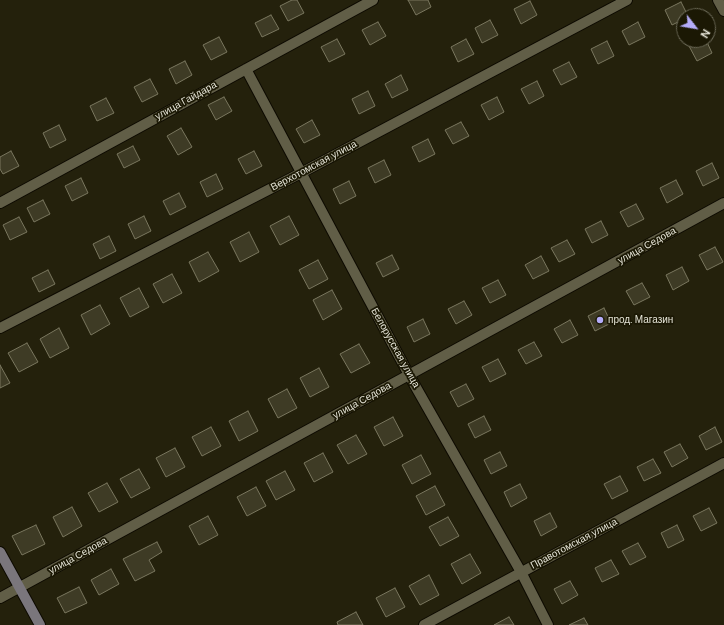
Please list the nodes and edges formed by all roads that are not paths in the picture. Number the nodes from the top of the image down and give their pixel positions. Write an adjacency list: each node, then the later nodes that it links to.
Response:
1 (373, 0): 5 (street, улица Гайдара)
2 (627, 0): 6 (street, Верхотомская улица)
3 (718, 0): 4 (street)
4 (724, 11)
5 (246, 68): 6 (street, Белорусская улица); 7 (street, улица Гайдара)
6 (301, 174): 9 (street, Верхотомская улица); 10 (street, Белорусская улица)
7 (0, 203)
8 (724, 204): 10 (street, улица Седова)
9 (0, 328)
10 (409, 375): 13 (street, Белорусская улица); 14 (street, улица Седова)
11 (724, 463): 13 (street, Правотомская улица)
12 (0, 552): 14 (street)
13 (521, 572): 17 (street, Правотомская улица); 18 (street, Белорусская улица)
14 (20, 588): 15 (street, улица Седова); 16 (street)
15 (0, 598)
16 (40, 625)
17 (424, 625)
18 (548, 625)

